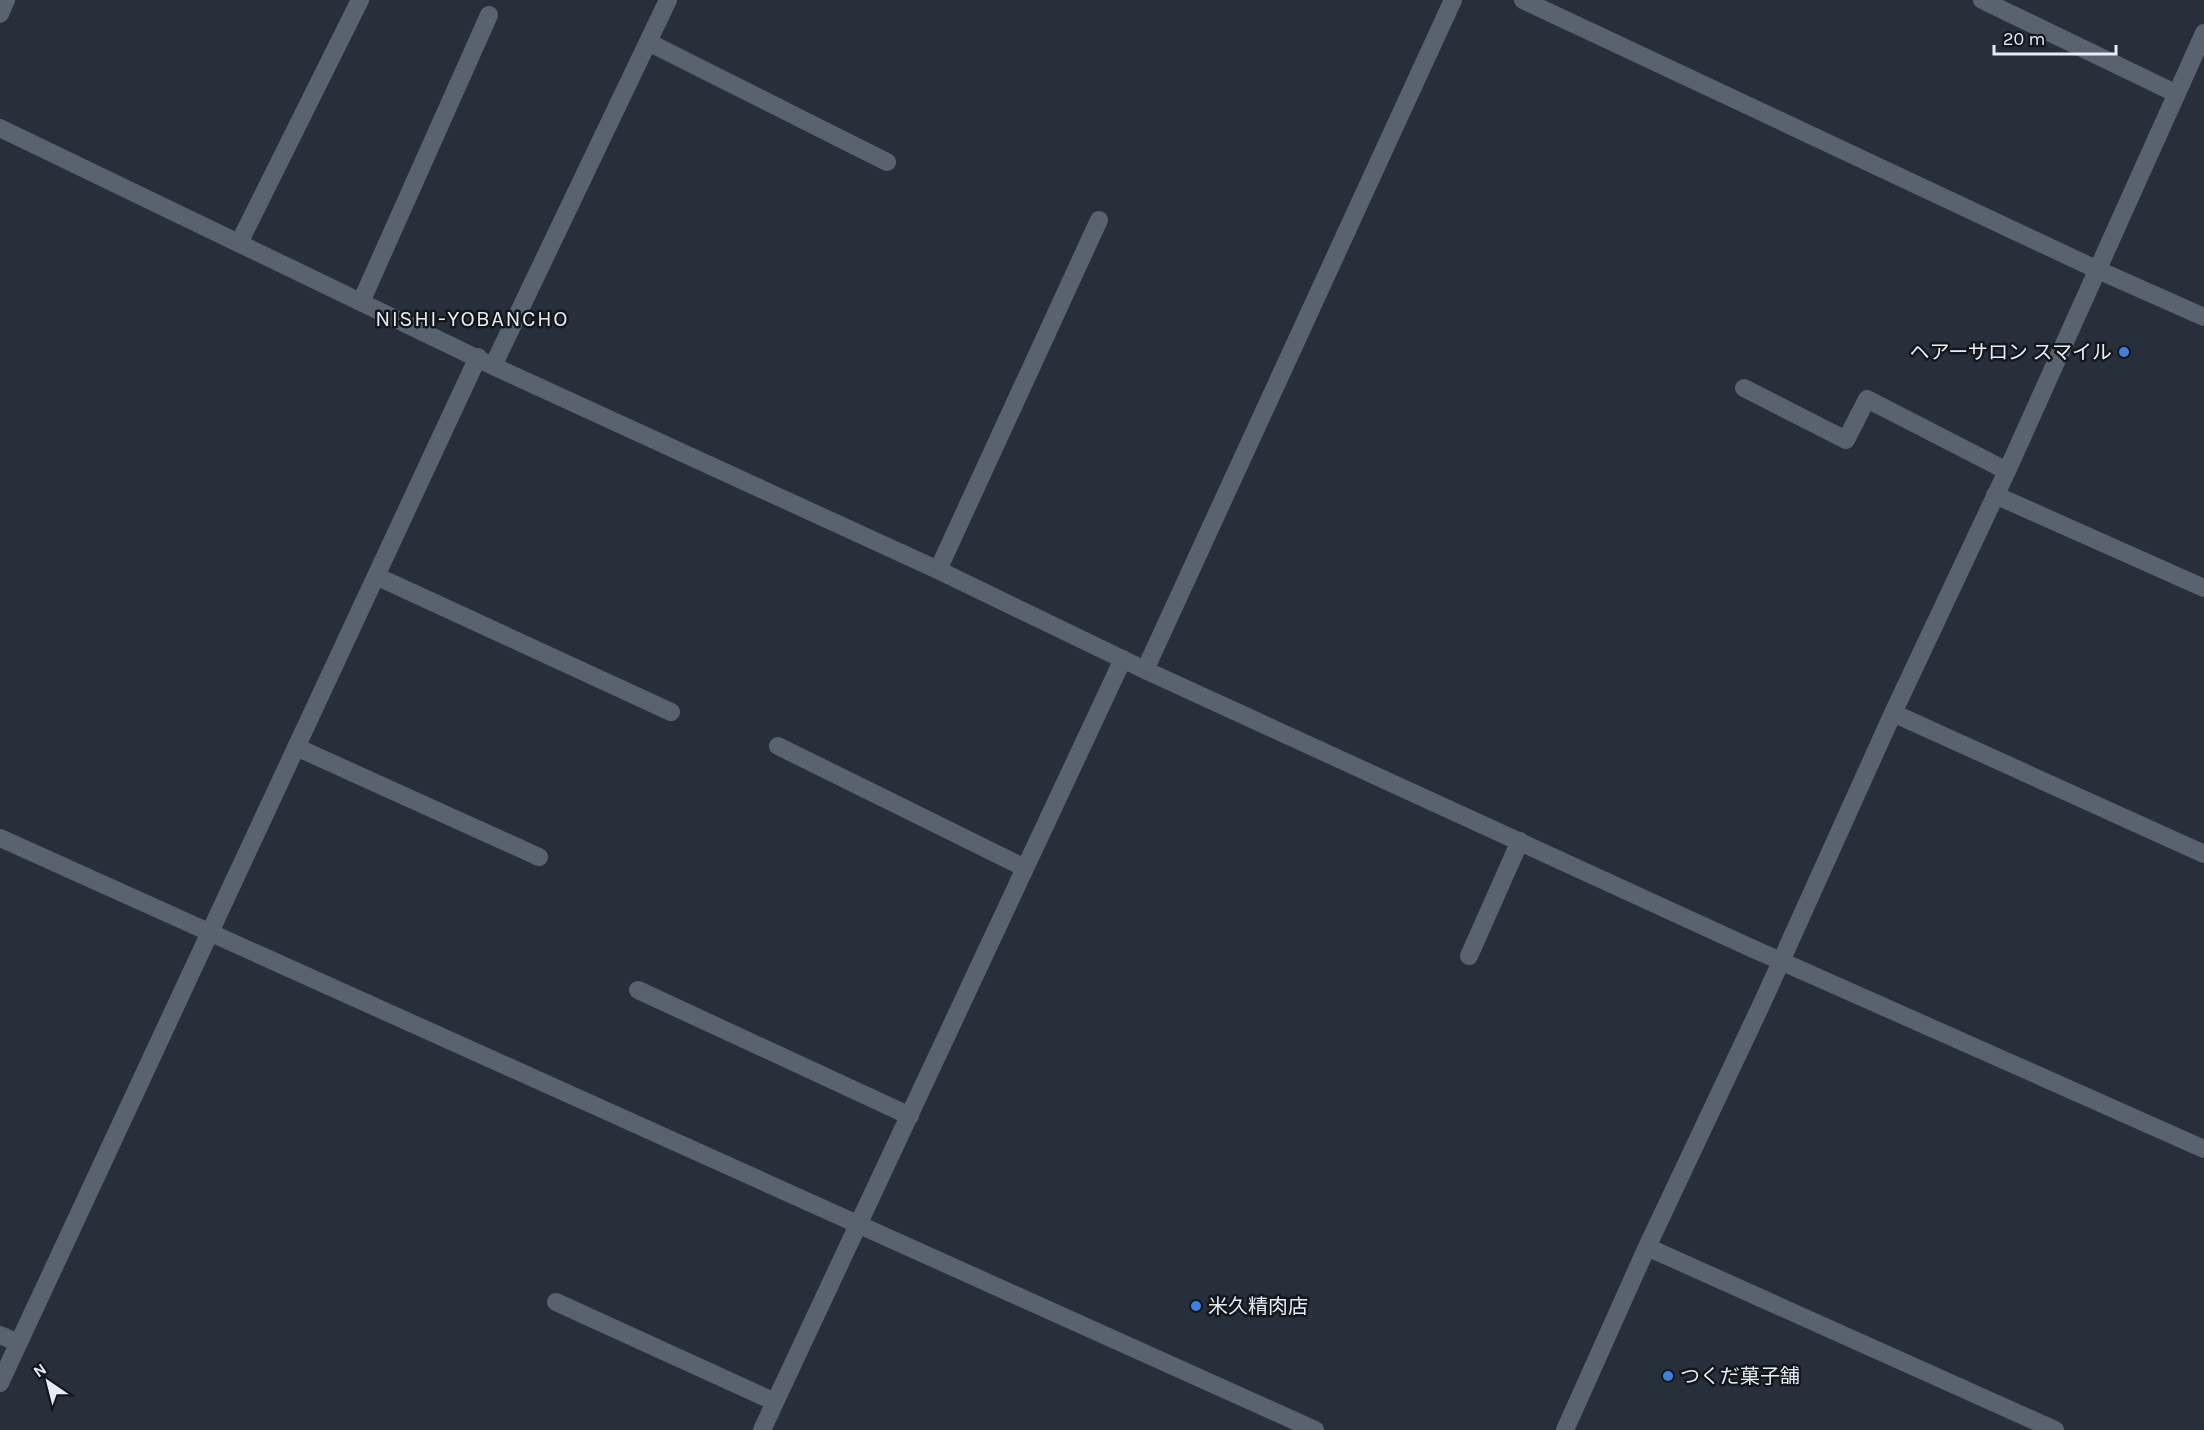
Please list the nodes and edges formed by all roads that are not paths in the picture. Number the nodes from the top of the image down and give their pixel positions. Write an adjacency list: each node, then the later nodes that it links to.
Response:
1 (6, 0): 7 (street)
2 (360, 0): 16 (street)
3 (668, 0): 10 (street)
4 (1453, 0): 28 (street)
5 (1523, 0): 17 (street)
6 (1982, 0): 12 (street)
7 (0, 14)
8 (489, 15): 18 (street)
9 (2204, 33): 11 (street)
10 (648, 42): 14 (street); 20 (street)
11 (2200, 53): 12 (street)
12 (2175, 93): 17 (street)
13 (0, 128): 16 (street)
14 (887, 162)
15 (1099, 220): 24 (street)
16 (239, 243): 18 (street)
17 (2098, 270): 19 (street); 22 (street)
18 (361, 302): 20 (street)
19 (2204, 317)
20 (486, 362): 24 (street); 25 (street)
21 (1744, 388): 22 (street)
22 (2007, 471): 23 (street)
23 (1995, 495): 26 (street); 30 (street)
24 (938, 570): 27 (street)
25 (376, 576): 29 (street); 32 (street)
26 (2204, 588)
27 (1123, 659): 28 (street); 37 (street)
28 (1145, 669): 34 (street)
29 (671, 712)
30 (1893, 713): 35 (street); 40 (street)
31 (778, 746): 37 (street)
32 (297, 747): 36 (street); 38 (street)
33 (0, 838): 38 (street)
34 (1520, 841): 39 (street); 40 (street)
35 (2204, 854)
36 (539, 857)
37 (1025, 868): 42 (street)
38 (209, 933): 44 (street); 48 (street)
39 (1469, 956)
40 (1782, 962): 43 (street); 45 (street)
41 (638, 990): 42 (street)
42 (910, 1116): 44 (street)
43 (2204, 1149)
44 (859, 1224): 50 (street); 52 (street)
45 (1647, 1247): 53 (street); 54 (street)
46 (556, 1302): 50 (street)
47 (0, 1335): 48 (street)
48 (19, 1343): 49 (street)
49 (0, 1383)
50 (775, 1402): 51 (street)
51 (762, 1430)
52 (1315, 1430)
53 (1565, 1430)
54 (2055, 1430)

